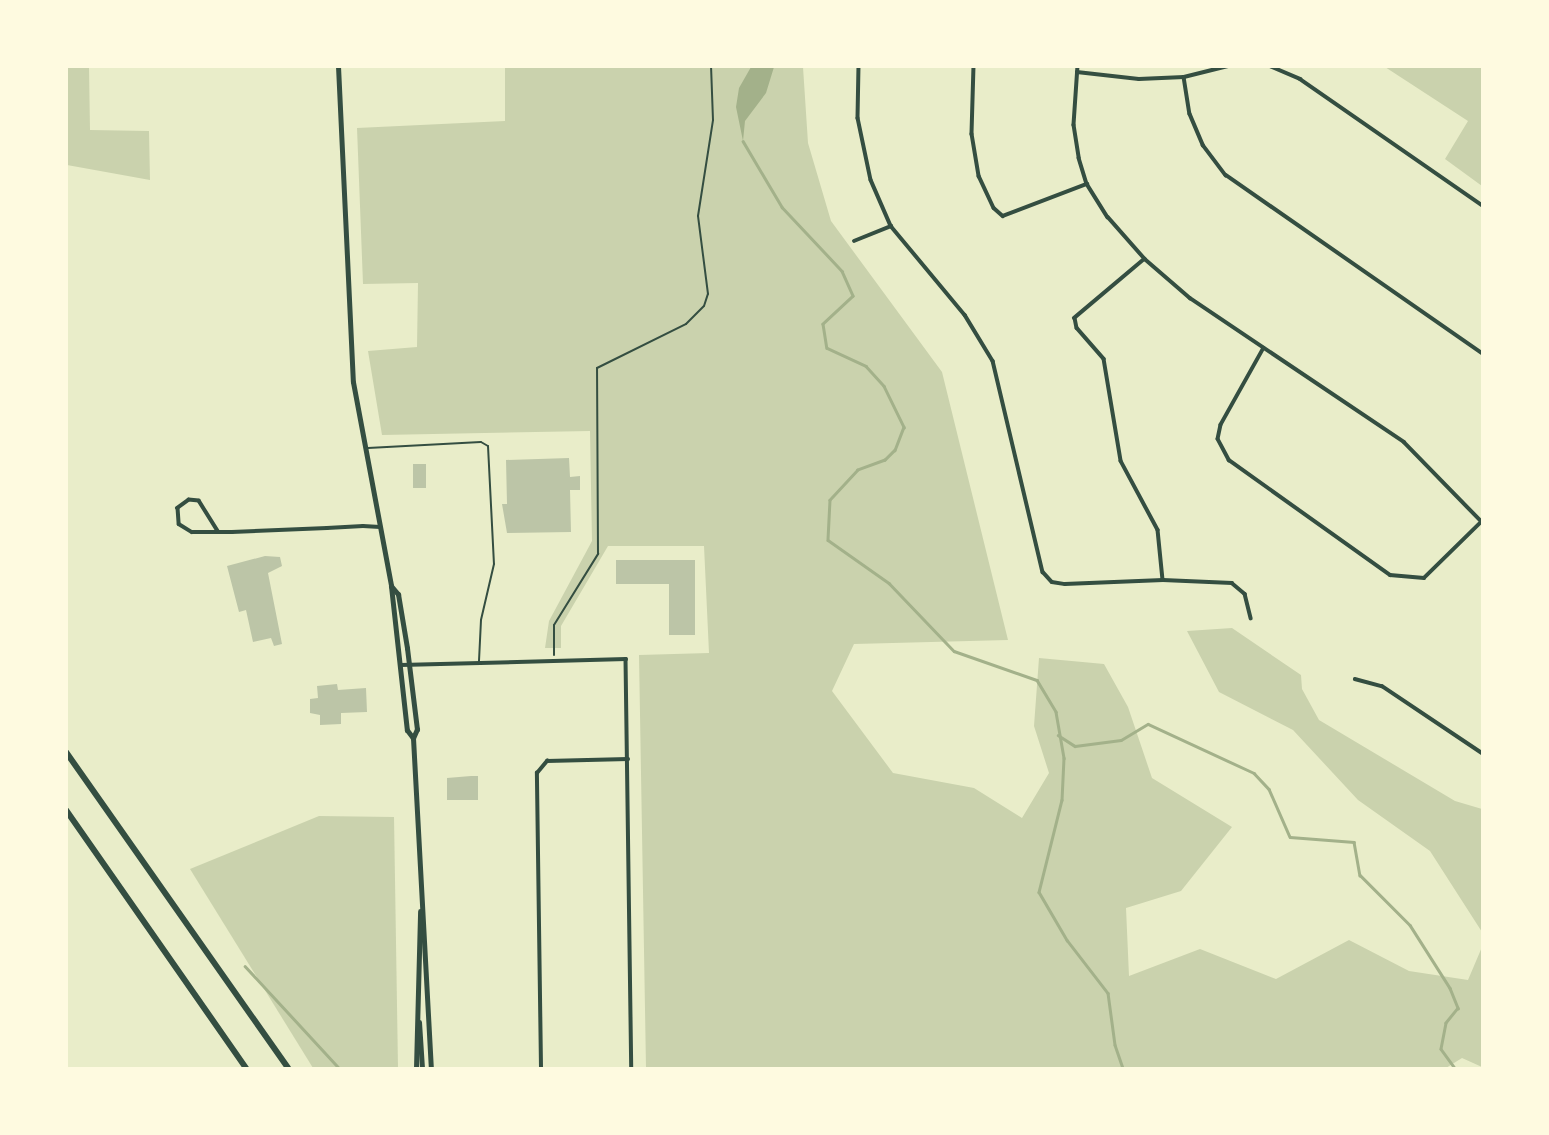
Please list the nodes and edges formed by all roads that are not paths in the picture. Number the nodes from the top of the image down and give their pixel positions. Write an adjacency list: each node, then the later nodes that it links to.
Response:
1 (338, 66): 16 (main road)
2 (859, 66): 11 (street)
3 (974, 66): 9 (street)
4 (1078, 66): 7 (street)
5 (1228, 66): 8 (street)
6 (1270, 66): 10 (street)
7 (1077, 72): 8 (street); 9 (street)
8 (1184, 77): 15 (street)
9 (1087, 184): 13 (street)
10 (1482, 205)
11 (891, 226): 12 (street); 20 (street)
12 (854, 241)
13 (1145, 259): 14 (street); 20 (street)
14 (1264, 348): 17 (street); 17 (street)
15 (1482, 353)
16 (364, 449): 18 (main road); 23 (lane)
17 (1482, 522)
18 (381, 527): 19 (street); 21 (main road)
19 (218, 532): 19 (street)
20 (1163, 580): 22 (street)
21 (391, 586): 24 (main road); 25 (main road)
22 (1251, 618)
23 (479, 661): 24 (street); 30 (street)
24 (410, 664): 25 (street); 27 (main road)
25 (400, 665): 27 (main road)
26 (1355, 679): 29 (street)
27 (413, 738): 32 (main road)
28 (66, 752): 35 (highway)
29 (1482, 753)
30 (628, 759): 39 (street); 40 (street)
31 (66, 810): 34 (highway)
32 (421, 901): 33 (main road); 38 (main road)
33 (416, 998): 36 (main road); 37 (main road)
34 (246, 1069)
35 (288, 1069)
36 (416, 1069)
37 (422, 1069)
38 (431, 1069)
39 (541, 1069)
40 (632, 1069)

